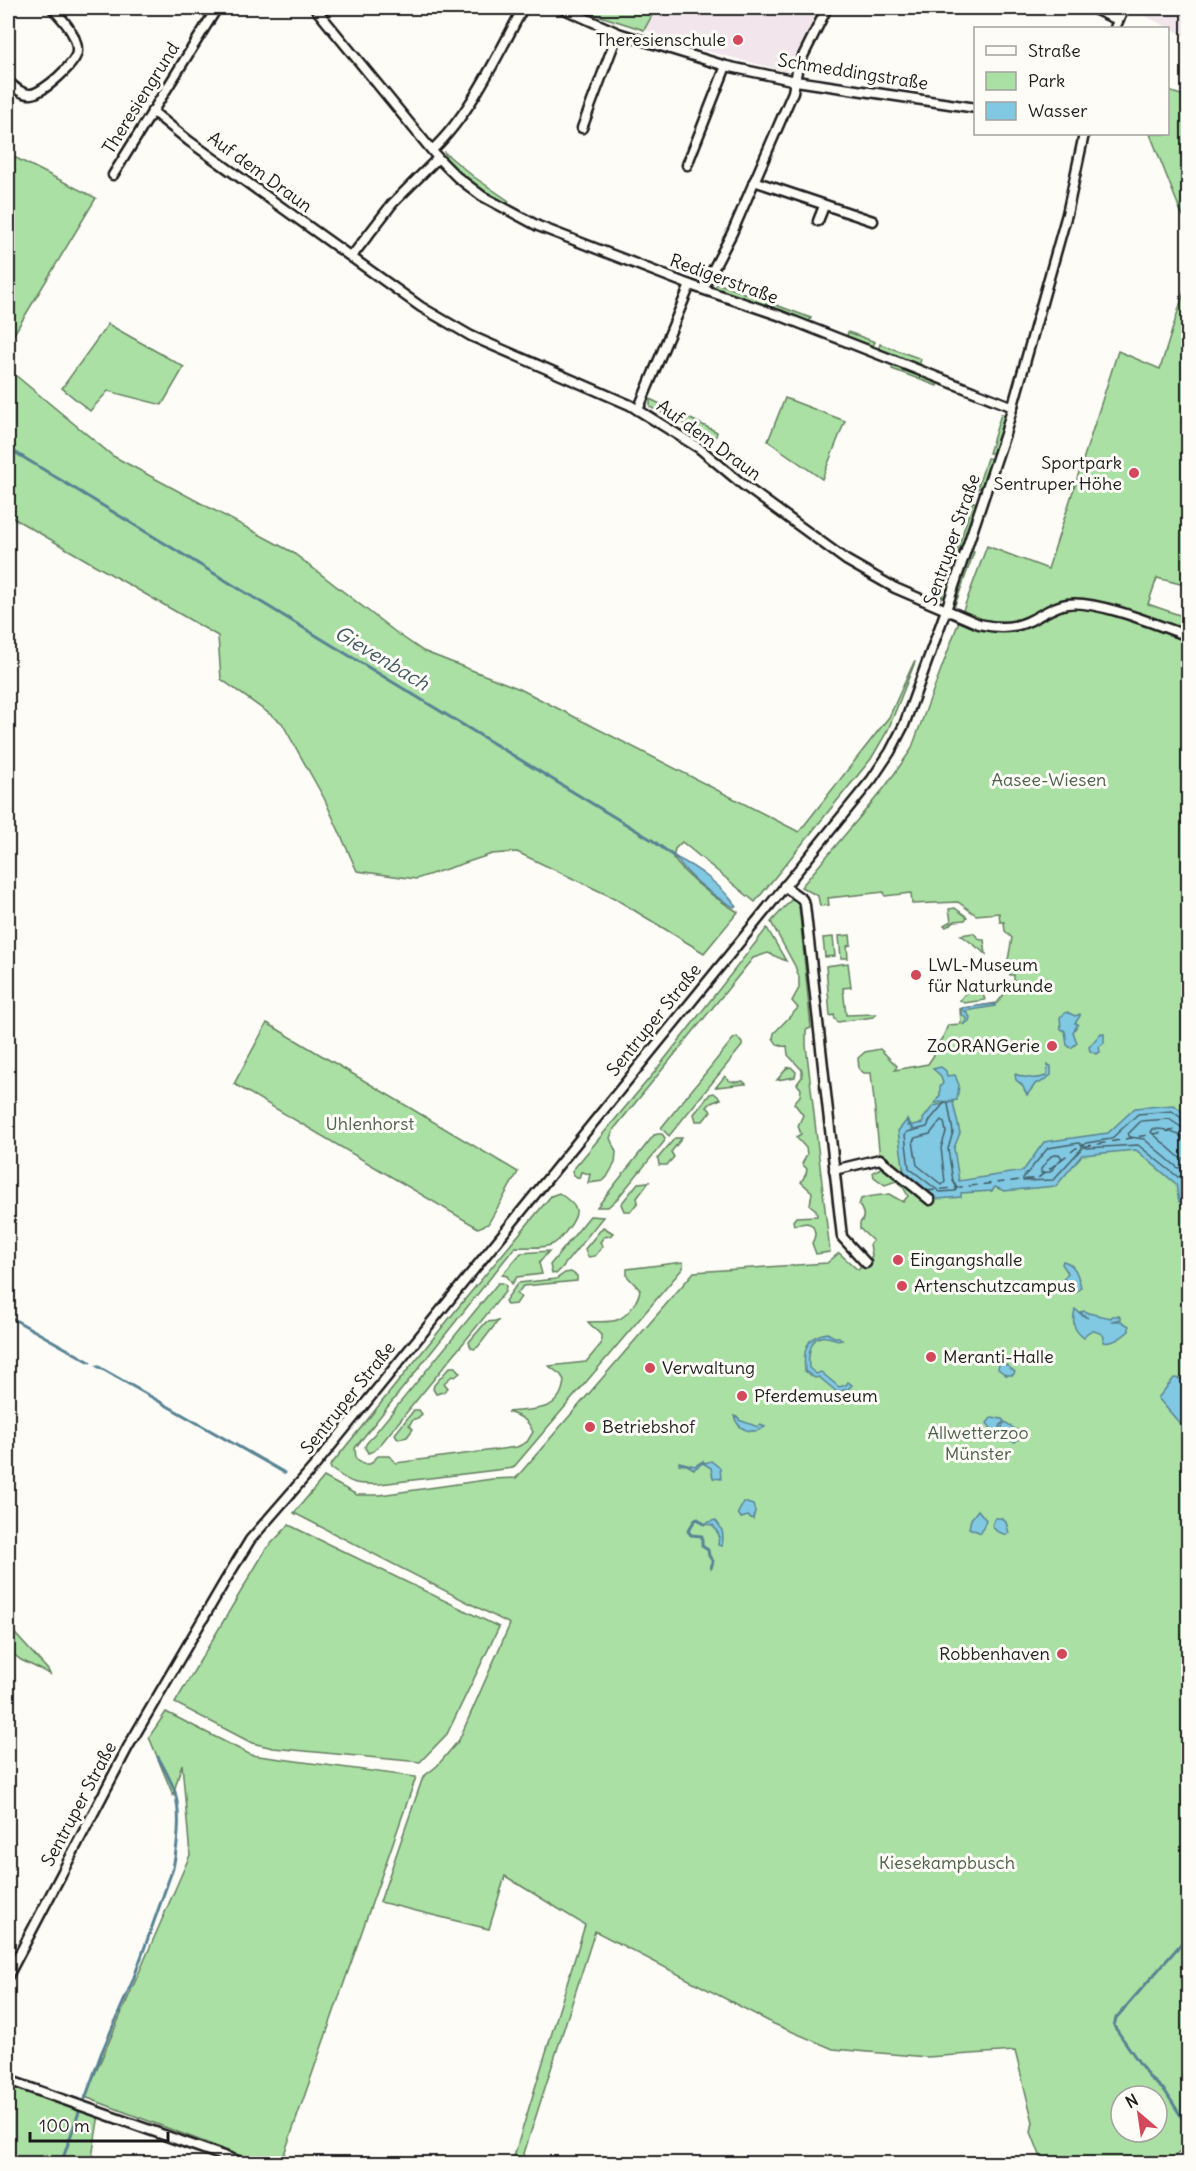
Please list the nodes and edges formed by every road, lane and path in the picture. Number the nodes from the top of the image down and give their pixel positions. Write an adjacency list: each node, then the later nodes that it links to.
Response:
1 (51, 8): 12 (street)
2 (217, 8): 15 (street, Theresiengrund)
3 (315, 8): 18 (street, Redigerstraße)
4 (523, 8): 18 (street)
5 (562, 8): 10 (street, Schmeddingstraße)
6 (826, 8): 13 (street)
7 (1092, 8): 9 (street)
8 (1124, 8): 9 (street)
9 (1116, 24)
10 (618, 33): 11 (street, Schmeddingstraße); 16 (street)
11 (726, 66): 13 (street, Schmeddingstraße); 20 (street)
12 (8, 81)
13 (796, 81): 14 (street, Schmeddingstraße); 22 (street)
14 (974, 108)
15 (152, 111): 21 (street, Theresiengrund); 26 (street, Auf dem Draun)
16 (582, 128)
17 (1084, 135): 29 (street, Sentruper Straße)
18 (432, 150): 19 (street, Redigerstraße)
19 (438, 158): 26 (street); 27 (street, Redigerstraße)
20 (687, 165)
21 (113, 176)
22 (754, 181): 23 (street); 28 (street)
23 (824, 206): 24 (street); 25 (street)
24 (818, 221)
25 (873, 221)
26 (352, 256): 30 (street, Auf dem Draun)
27 (690, 285): 28 (street, Redigerstraße); 30 (street)
28 (703, 289): 29 (street, Redigerstraße)
29 (1013, 407): 31 (street, Sentruper Straße)
30 (638, 410): 31 (street, Auf dem Draun)
31 (946, 610): 32 (street, Auf dem Draun); 33 (street, Sentruper Straße)
32 (1188, 636)
33 (784, 886): 34 (street); 37 (street, Sentruper Straße)
34 (834, 1170): 35 (street); 36 (street)
35 (930, 1200)
36 (866, 1263)
37 (8, 1976)
38 (8, 2080): 39 (street)
39 (246, 2163)

